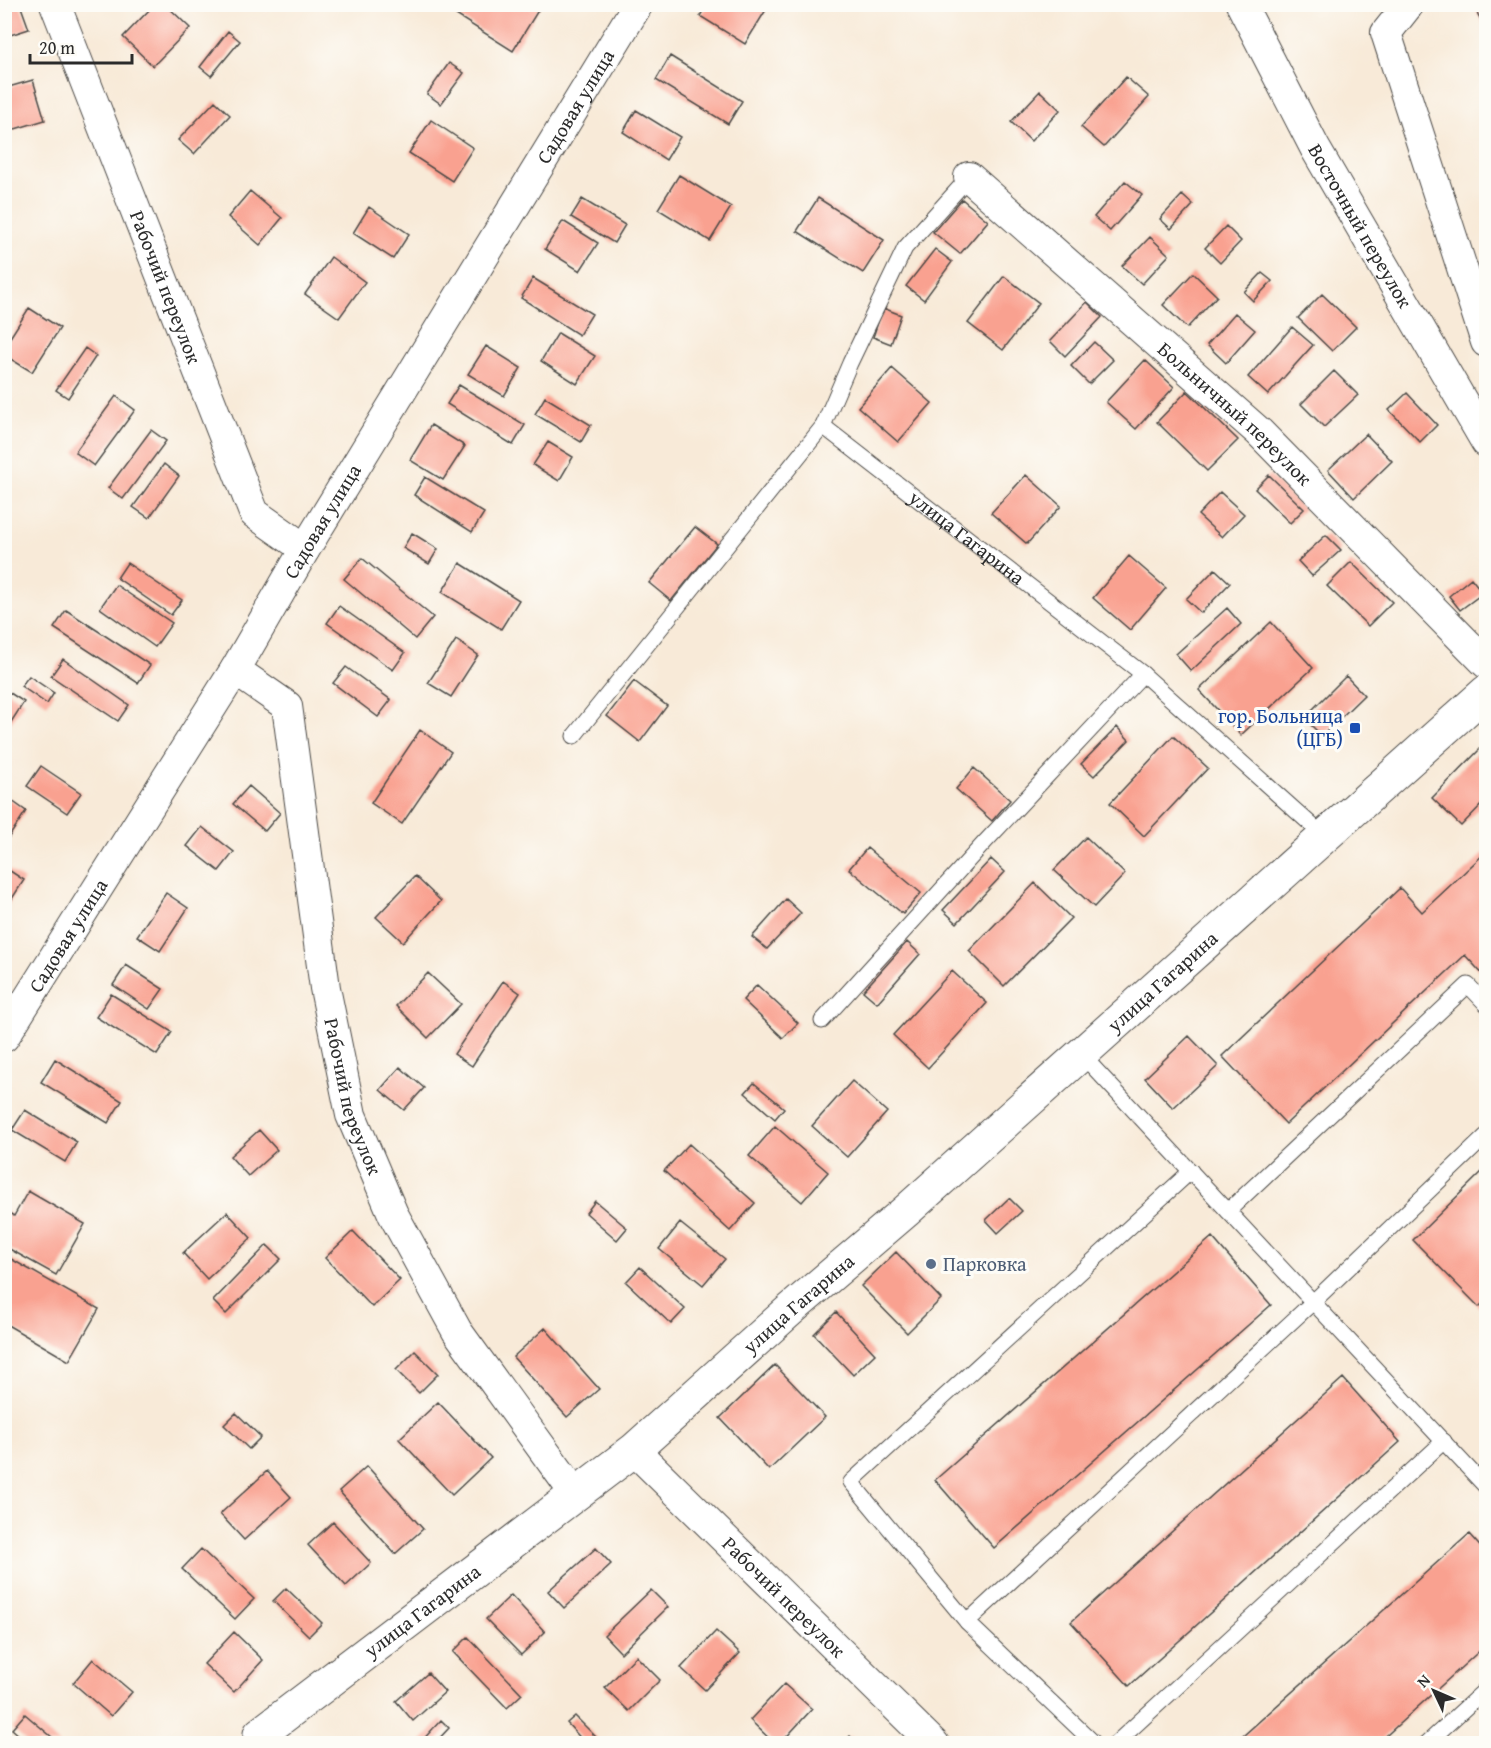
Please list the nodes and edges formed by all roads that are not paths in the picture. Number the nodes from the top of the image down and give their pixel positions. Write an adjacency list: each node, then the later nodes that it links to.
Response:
1 (55, 4): 9 (street, Рабочий переулок)
2 (638, 4): 9 (street, Садовая улица)
3 (1241, 4): 8 (street, Восточный переулок)
4 (1409, 4): 6 (street)
5 (969, 177): 7 (lane); 10 (street, Больничный переулок)
6 (1486, 342)
7 (823, 426): 12 (lane, улица Гагарина); 14 (lane)
8 (1486, 442)
9 (305, 549): 11 (street, Садовая улица)
10 (1486, 663)
11 (235, 670): 18 (street, Садовая улица); 27 (street, Рабочий переулок)
12 (1143, 674): 15 (lane, улица Гагарина); 17 (lane)
13 (1486, 692): 15 (street, улица Гагарина)
14 (574, 736)
15 (1325, 837): 19 (street, улица Гагарина)
16 (1486, 1004): 22 (lane)
17 (822, 1021)
18 (4, 1037)
19 (1081, 1054): 21 (lane); 25 (street, улица Гагарина)
20 (1486, 1136): 23 (lane)
21 (1191, 1171): 22 (lane); 28 (lane)
22 (1228, 1211): 23 (lane)
23 (1313, 1302): 24 (lane); 28 (lane)
24 (1444, 1442): 26 (lane); 33 (lane)
25 (634, 1450): 27 (street, улица Гагарина); 31 (street, Рабочий переулок)
26 (1486, 1487)
27 (576, 1495): 30 (street, улица Гагарина)
28 (967, 1622): 32 (lane)
29 (1486, 1689): 34 (lane)
30 (259, 1740)
31 (934, 1743)
32 (1095, 1743)
33 (1115, 1743)
34 (1426, 1743)

